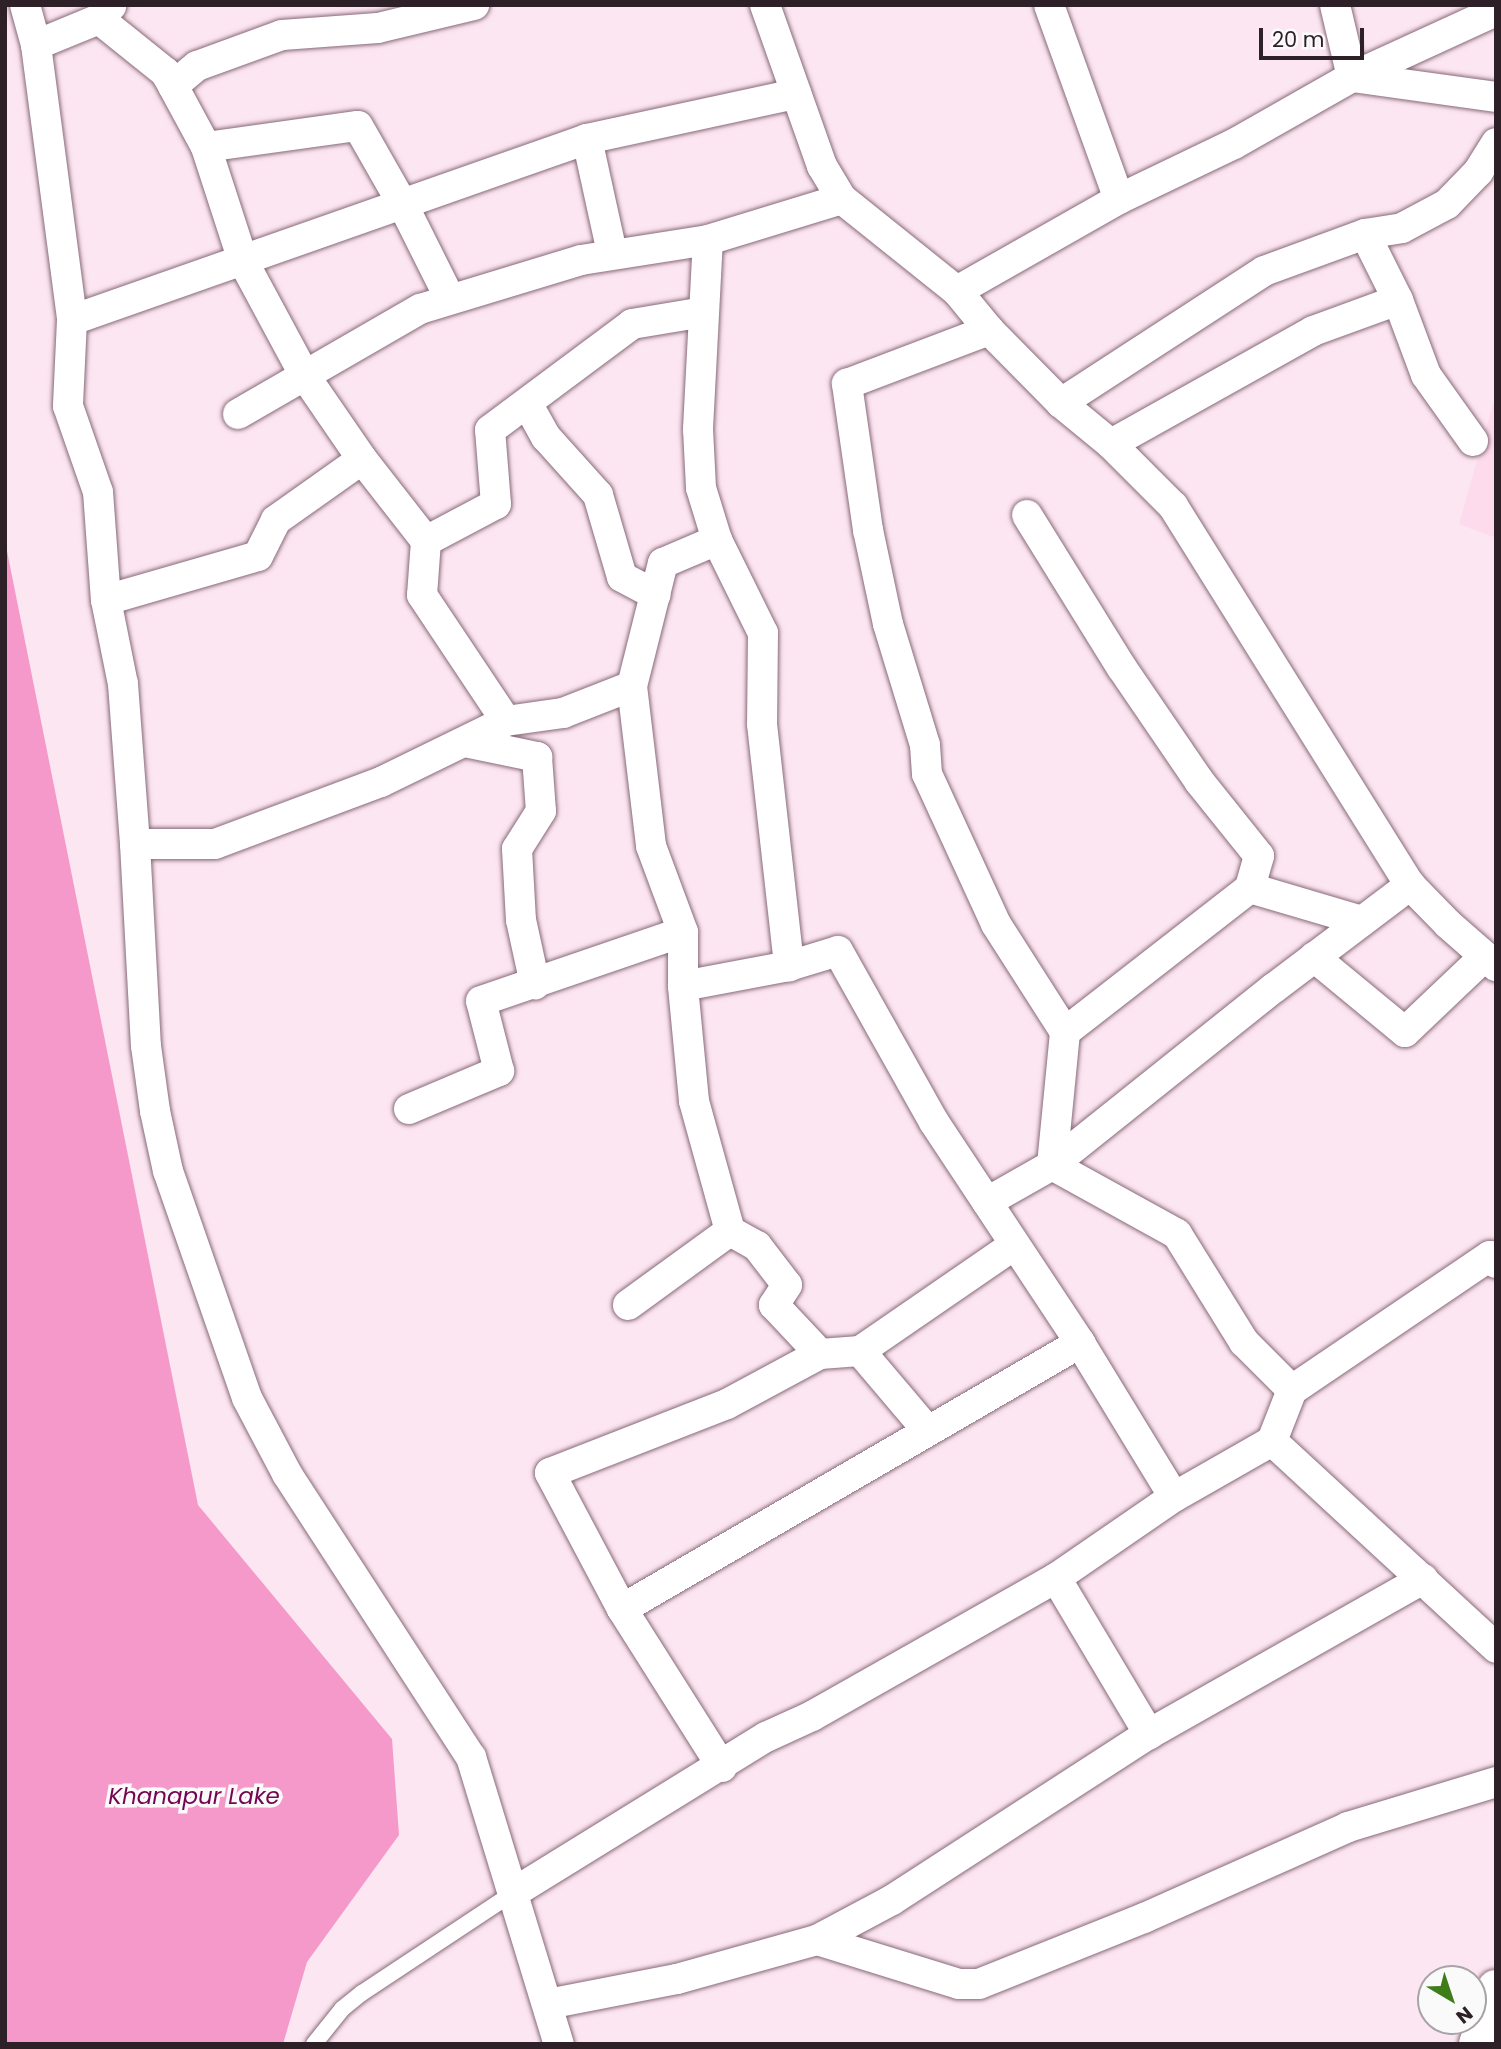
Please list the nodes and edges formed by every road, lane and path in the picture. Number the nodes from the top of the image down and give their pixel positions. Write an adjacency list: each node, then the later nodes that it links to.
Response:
1 (24, 5): 8 (street)
2 (474, 5): 10 (street)
3 (765, 5): 11 (street)
4 (1049, 5): 17 (street)
5 (1335, 5): 9 (street)
6 (1496, 10): 9 (street)
7 (105, 12): 8 (street); 10 (street)
8 (36, 45): 27 (street)
9 (1352, 77): 12 (street); 17 (street)
10 (173, 86): 15 (street)
11 (796, 94): 13 (street); 16 (street)
12 (1496, 97)
13 (587, 139): 18 (street); 21 (street)
14 (1496, 143): 19 (street)
15 (206, 148): 18 (street); 22 (street)
16 (842, 199): 20 (street); 23 (street)
17 (1119, 199): 23 (street)
18 (402, 202): 22 (street); 24 (street)
19 (1365, 234): 25 (street); 31 (street)
20 (708, 240): 21 (street); 26 (street)
21 (612, 253): 24 (street)
22 (243, 261): 27 (street); 29 (street)
23 (957, 291): 28 (street)
24 (450, 299): 29 (street)
25 (1398, 300): 33 (street); 34 (street)
26 (704, 312): 30 (street); 37 (street)
27 (72, 320): 40 (street)
28 (989, 330): 31 (street); 54 (street)
29 (305, 376): 32 (street); 35 (street)
30 (527, 402): 38 (street); 39 (street)
31 (1061, 403): 34 (street)
32 (238, 414)
33 (1473, 441)
34 (1111, 444): 45 (street)
35 (362, 459): 38 (street); 40 (street)
36 (1027, 516): 46 (street)
37 (717, 540): 39 (street); 51 (street)
38 (426, 541): 42 (street)
39 (656, 594): 41 (street)
40 (106, 600): 44 (street)
41 (632, 687): 42 (street); 48 (street)
42 (506, 721): 43 (street)
43 (465, 743): 44 (street); 52 (street)
44 (135, 844): 76 (street)
45 (1410, 885): 47 (street); 50 (street)
46 (1250, 888): 47 (street); 54 (street)
47 (1362, 921): 49 (street)
48 (684, 932): 52 (street); 53 (street)
49 (1314, 957): 50 (street); 56 (street)
50 (1490, 962)
51 (789, 966): 53 (street); 57 (street)
52 (535, 984): 55 (street)
53 (683, 986): 58 (street)
54 (1065, 1032): 56 (street)
55 (409, 1109)
56 (1052, 1166): 57 (street); 65 (street)
57 (987, 1202): 59 (street)
58 (730, 1231): 61 (street); 64 (street)
59 (1013, 1246): 62 (street); 63 (street)
60 (1496, 1262): 65 (street)
61 (628, 1305)
62 (1080, 1343): 66 (street); 68 (street)
63 (860, 1351): 64 (street); 66 (street)
64 (820, 1354): 71 (street)
65 (1292, 1390): 67 (street)
66 (927, 1430): 71 (street)
67 (1272, 1441): 68 (street); 70 (street)
68 (1174, 1497): 69 (street)
69 (1056, 1578): 73 (street); 74 (street)
70 (1423, 1579): 72 (street); 73 (street)
71 (622, 1609): 74 (street)
72 (1496, 1648)
73 (1149, 1734): 77 (street)
74 (722, 1767): 76 (street)
75 (1496, 1782): 77 (street)
76 (513, 1893): 79 (street); 81 (lane)
77 (817, 1940): 79 (street)
78 (1496, 1989): 80 (main road)
79 (548, 2004): 82 (street)
80 (1487, 2030)
81 (314, 2044)
82 (559, 2044)

